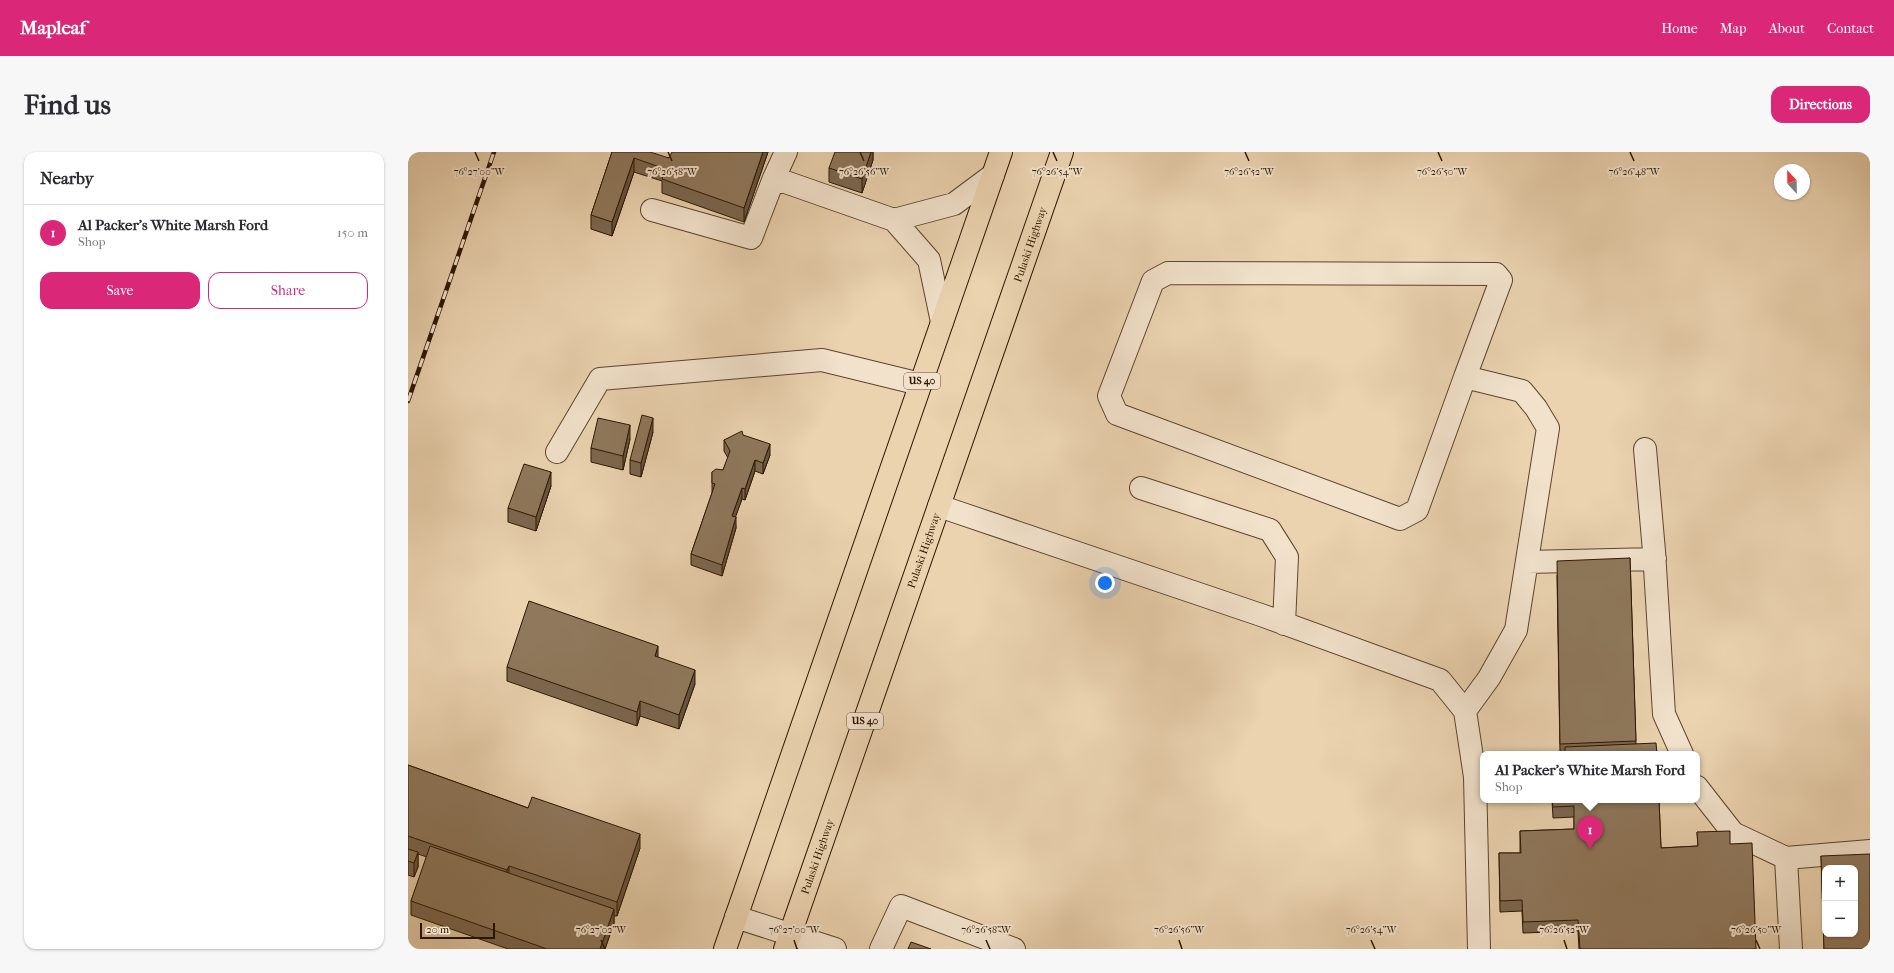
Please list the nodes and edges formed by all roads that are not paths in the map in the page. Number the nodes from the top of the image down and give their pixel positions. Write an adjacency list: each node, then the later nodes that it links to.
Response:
1 (786, 152): 5 (lane)
2 (1001, 152): 4 (highway, US 40)
3 (1062, 152): 14 (highway, Pulaski Highway / US 40)
4 (993, 175): 7 (lane); 8 (highway, US 40)
5 (774, 178): 6 (lane); 7 (lane)
6 (652, 210)
7 (894, 220): 8 (lane)
8 (942, 322): 10 (highway, US 40)
9 (1465, 377): 9 (lane); 16 (lane)
10 (920, 384): 12 (lane); 23 (highway, US 40)
11 (1646, 449): 15 (lane)
12 (557, 452)
13 (1141, 488): 17 (lane)
14 (939, 506): 17 (lane); 24 (highway, Pulaski Highway / US 40)
15 (1655, 559): 16 (lane); 19 (lane)
16 (1527, 562): 18 (lane)
17 (1284, 624): 18 (lane)
18 (1466, 710): 29 (lane)
19 (1681, 751)
20 (1700, 791): 22 (lane)
21 (1870, 852): 22 (lane)
22 (1786, 858): 30 (lane)
23 (736, 917): 24 (lane); 25 (highway, US 40)
24 (788, 942): 26 (lane)
25 (725, 949)
26 (835, 949)
27 (881, 949): 28 (lane)
28 (1014, 949)
29 (1479, 949)
30 (1791, 949)

